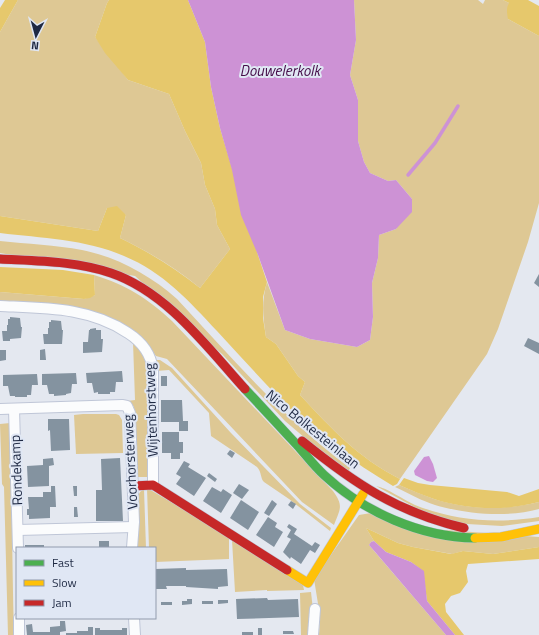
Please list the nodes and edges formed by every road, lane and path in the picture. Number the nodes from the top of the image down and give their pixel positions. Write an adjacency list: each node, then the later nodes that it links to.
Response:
1 (0, 259): 3 (street, Nico Bolkesteinlaan)
2 (0, 306): 6 (street, Wijtenhorstweg)
3 (253, 398): 8 (street, Nico Bolkesteinlaan); 9 (street, Nico Bolkesteinlaan)
4 (0, 409): 5 (street, Voorhorsterweg)
5 (14, 409): 7 (street, Voorhorsterweg); 12 (street, Rondekamp)
6 (154, 485): 7 (street); 9 (street)
7 (133, 486): 10 (street, Voorhorsterweg)
8 (366, 488): 9 (street); 11 (street, Nico Bolkesteinlaan)
9 (359, 502): 11 (street, Nico Bolkesteinlaan)
10 (133, 528): 12 (street); 14 (street, Voorhorsterweg)
11 (537, 529)
12 (18, 530): 13 (street, Rondekamp)
13 (18, 547)
14 (132, 547)
15 (315, 609): 20 (street)
16 (19, 619): 18 (street)
17 (134, 619): 19 (street)
18 (19, 635)
19 (134, 635)
20 (313, 635)

